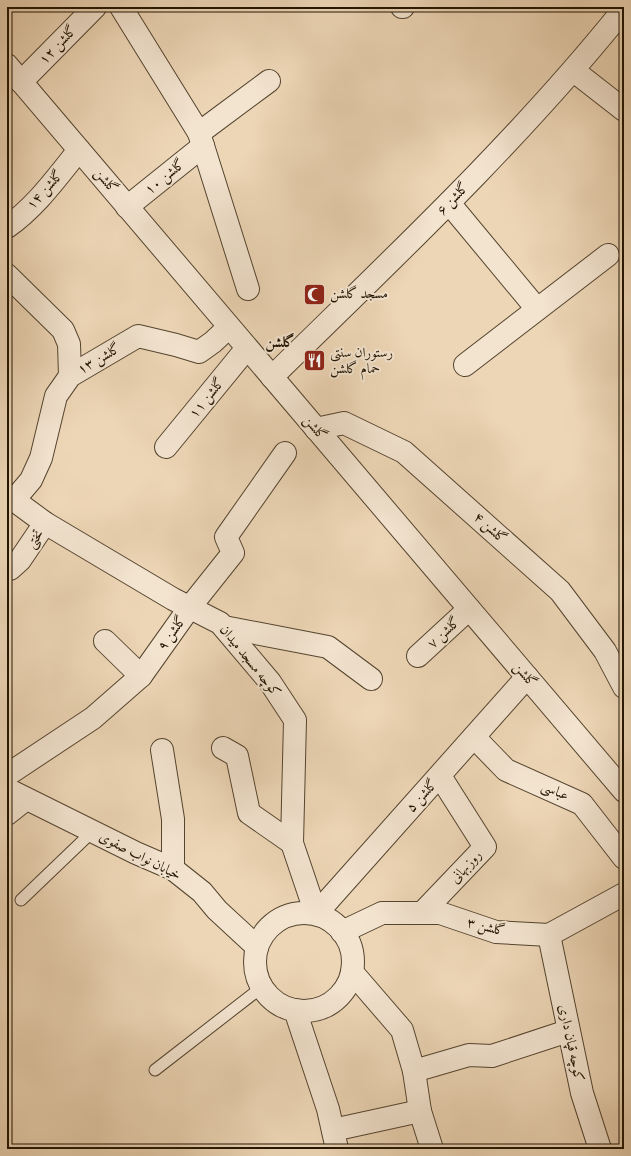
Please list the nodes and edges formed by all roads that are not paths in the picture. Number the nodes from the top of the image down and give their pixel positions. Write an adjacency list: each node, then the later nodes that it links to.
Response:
1 (95, 7): 7 (street, گلشن ۱۲)
2 (121, 7): 9 (street)
3 (624, 11): 5 (street, گلشن ۶)
4 (7, 65): 7 (street, گلشن)
5 (574, 71): 8 (street); 11 (street, گلشن ۶)
6 (269, 81): 9 (street, گلشن ۱۰)
7 (21, 82): 10 (street, گلشن)
8 (624, 110)
9 (201, 139): 12 (street, گلشن ۱۰); 16 (street)
10 (79, 150): 12 (street, گلشن); 13 (street, گلشن ۱۴)
11 (449, 203): 17 (street); 22 (street, گلشن ۶)
12 (127, 207): 18 (street, گلشن)
13 (7, 227)
14 (608, 254): 17 (street)
15 (11, 284): 21 (street)
16 (248, 289)
17 (537, 309): 20 (street)
18 (229, 327): 19 (street, گلشن); 21 (street, گلشن ۱۳)
19 (247, 348): 22 (street, گلشن); 24 (street, گلشن ۱۱)
20 (465, 365)
21 (70, 376): 26 (street, گلشن ۱۳)
22 (272, 377): 23 (street, گلشن)
23 (316, 429): 30 (street, گلشن); 37 (street, گلشن ۴)
24 (166, 447)
25 (285, 453): 29 (street, گلشن ۹)
26 (11, 498): 27 (street, کوچه مسجد میدان)
27 (45, 523): 28 (street, تختی); 29 (street, کوچه مسجد میدان)
28 (7, 566)
29 (190, 607): 31 (street, کوچه مسجد میدان); 34 (street, گلشن ۹)
30 (469, 609): 33 (street, گلشن ۷); 35 (street, گلشن)
31 (224, 627): 36 (street); 47 (street, کوچه مسجد میدان)
32 (105, 641): 34 (street)
33 (418, 656)
34 (141, 676): 41 (street, گلشن ۹)
35 (527, 677): 38 (street, گلشن ۵); 43 (street, گلشن)
36 (371, 679)
37 (624, 687)
38 (474, 737): 42 (street, گلشن ۵); 48 (street, عباسی)
39 (223, 748): 47 (street)
40 (162, 750): 49 (street)
41 (7, 775)
42 (440, 776): 52 (street, روزبهانی); 53 (street, گلشن ۵)
43 (624, 791)
44 (16, 794): 45 (street); 46 (street, خیابان نواب صفوی)
45 (7, 814)
46 (92, 832): 49 (street, خیابان نواب صفوی); 51 (lane)
47 (292, 843): 53 (street, کوچه مسجد میدان)
48 (624, 858)
49 (173, 869): 56 (street, خیابان نواب صفوی)
50 (624, 894): 55 (street)
51 (21, 900)
52 (422, 913): 54 (street, گلشن ۳); 55 (street, گلشن ۳)
53 (316, 914): 54 (street); 56 (street)
54 (342, 932): 57 (street)
55 (549, 935): 60 (street, کوچه قپان داری)
56 (257, 947): 58 (street)
57 (352, 972): 59 (street); 62 (street)
58 (262, 987): 59 (street); 61 (lane)
59 (296, 1010): 64 (street)
60 (568, 1031): 62 (street); 66 (street, کوچه قپان داری)
61 (156, 1070)
62 (414, 1071): 63 (street)
63 (420, 1111): 64 (street); 65 (street)
64 (336, 1144)
65 (432, 1149)
66 (600, 1149)

